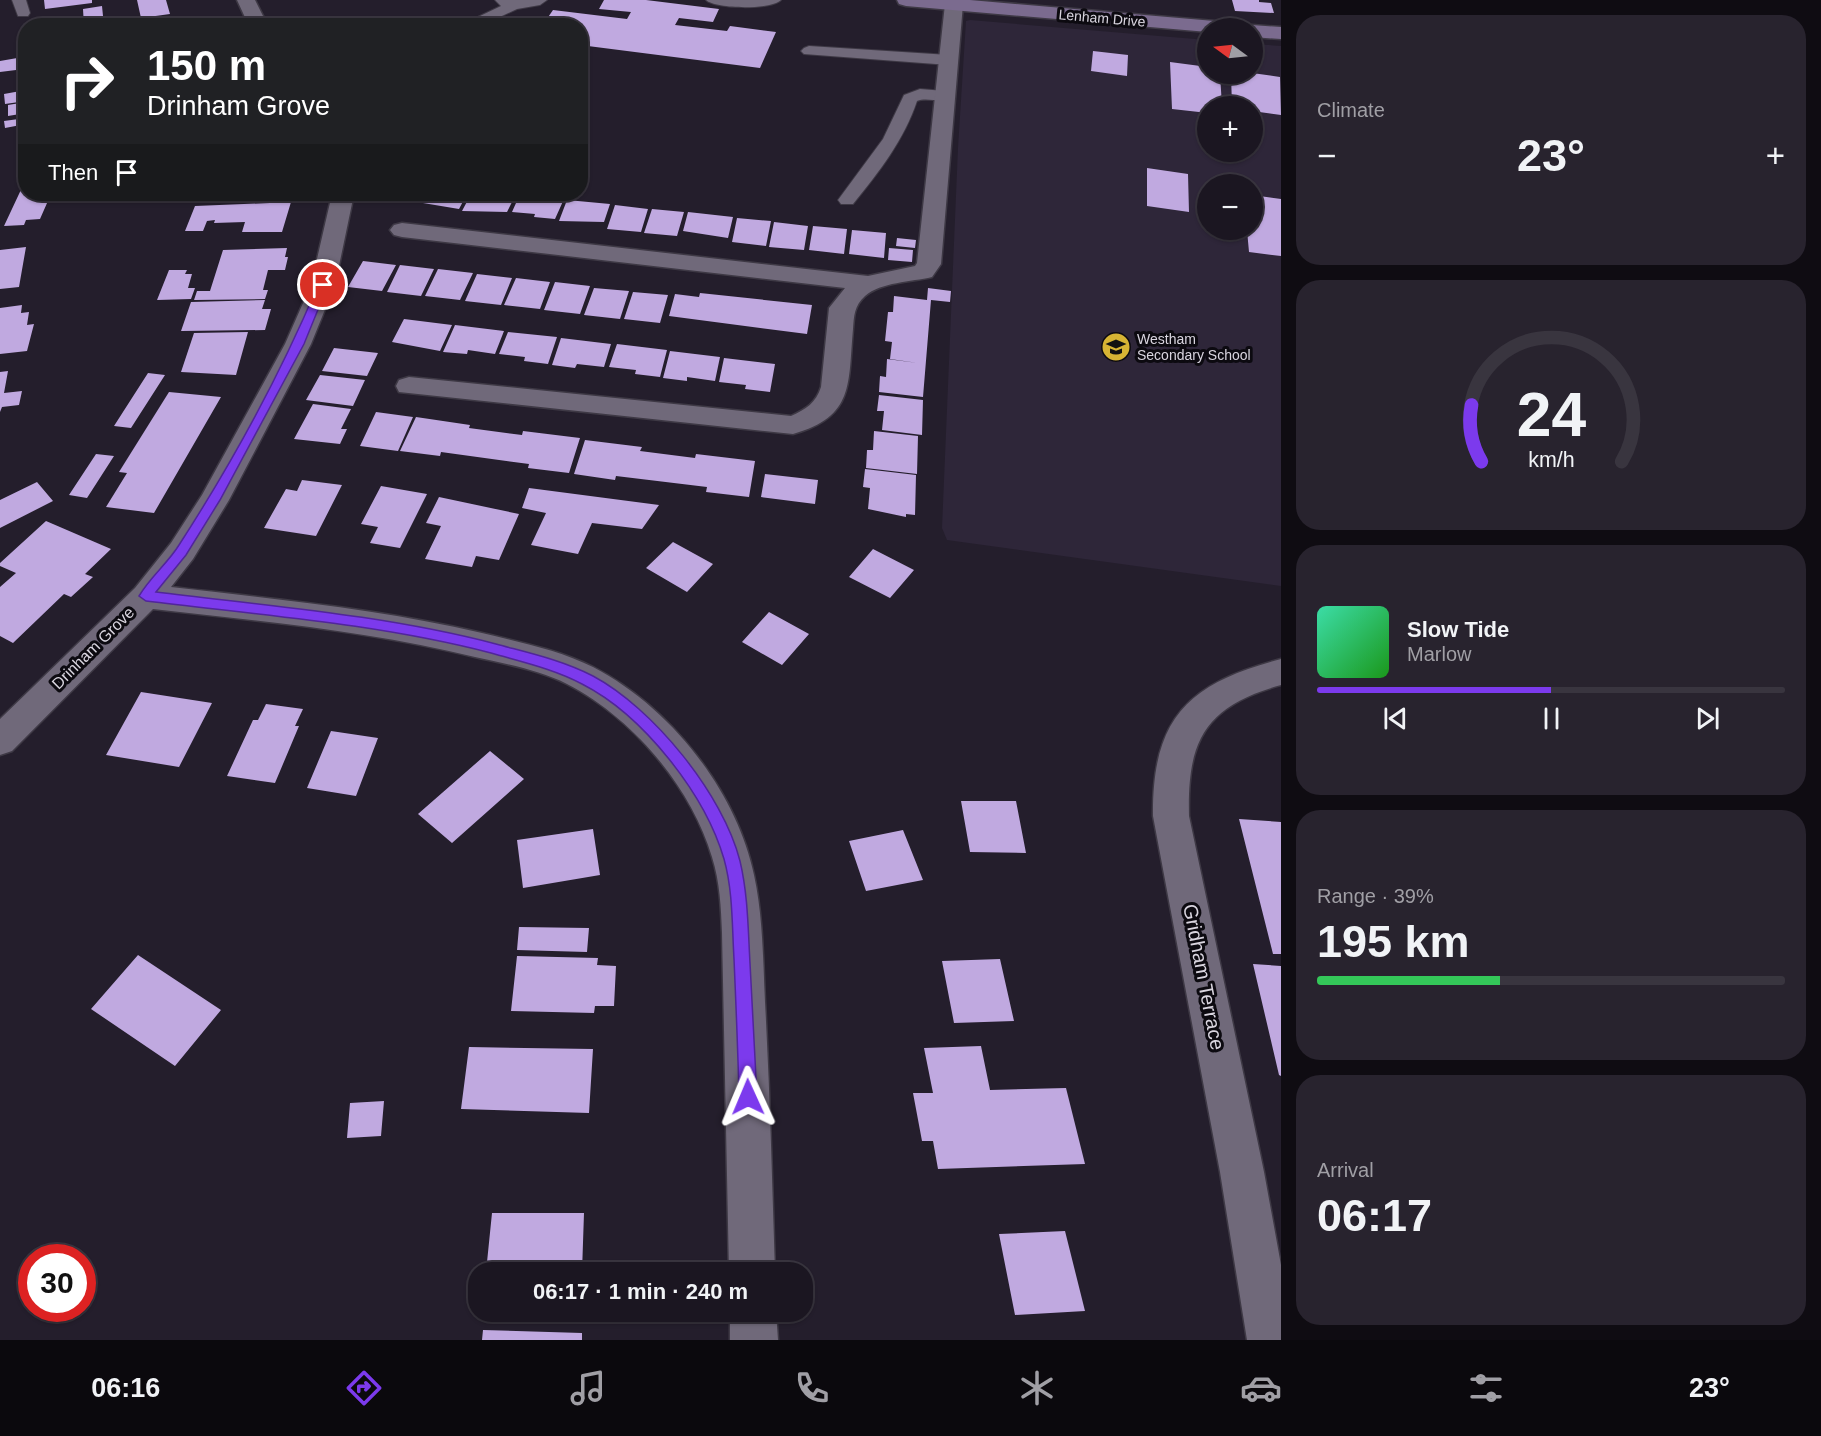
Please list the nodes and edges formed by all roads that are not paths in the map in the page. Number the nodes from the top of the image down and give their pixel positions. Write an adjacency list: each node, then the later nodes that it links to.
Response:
1 (540, 0): 5 (lane)
2 (713, 0): 3 (lane)
3 (774, 0)
4 (906, 0): 6 (street, Lenham Drive)
5 (507, 3): 8 (lane)
6 (954, 4): 7 (street, Lenham Drive); 13 (street)
7 (995, 4): 9 (street, Lenham Drive)
8 (480, 18)
9 (1197, 25)
10 (1263, 32): 11 (street)
11 (1281, 33)
12 (809, 51): 13 (lane)
13 (949, 60): 14 (street)
14 (945, 96): 15 (lane); 18 (street)
15 (847, 200)
16 (341, 201): 20 (street, Drinham Grove)
17 (402, 230): 18 (street)
18 (868, 283): 19 (street)
19 (409, 386)
20 (146, 596): 22 (street, Drinham Grove); 23 (street)
21 (1281, 672): 26 (street, Gridham Terrace)
22 (0, 741)
23 (752, 1262)
24 (753, 1322): 25 (street)
25 (754, 1340)
26 (1271, 1340)

